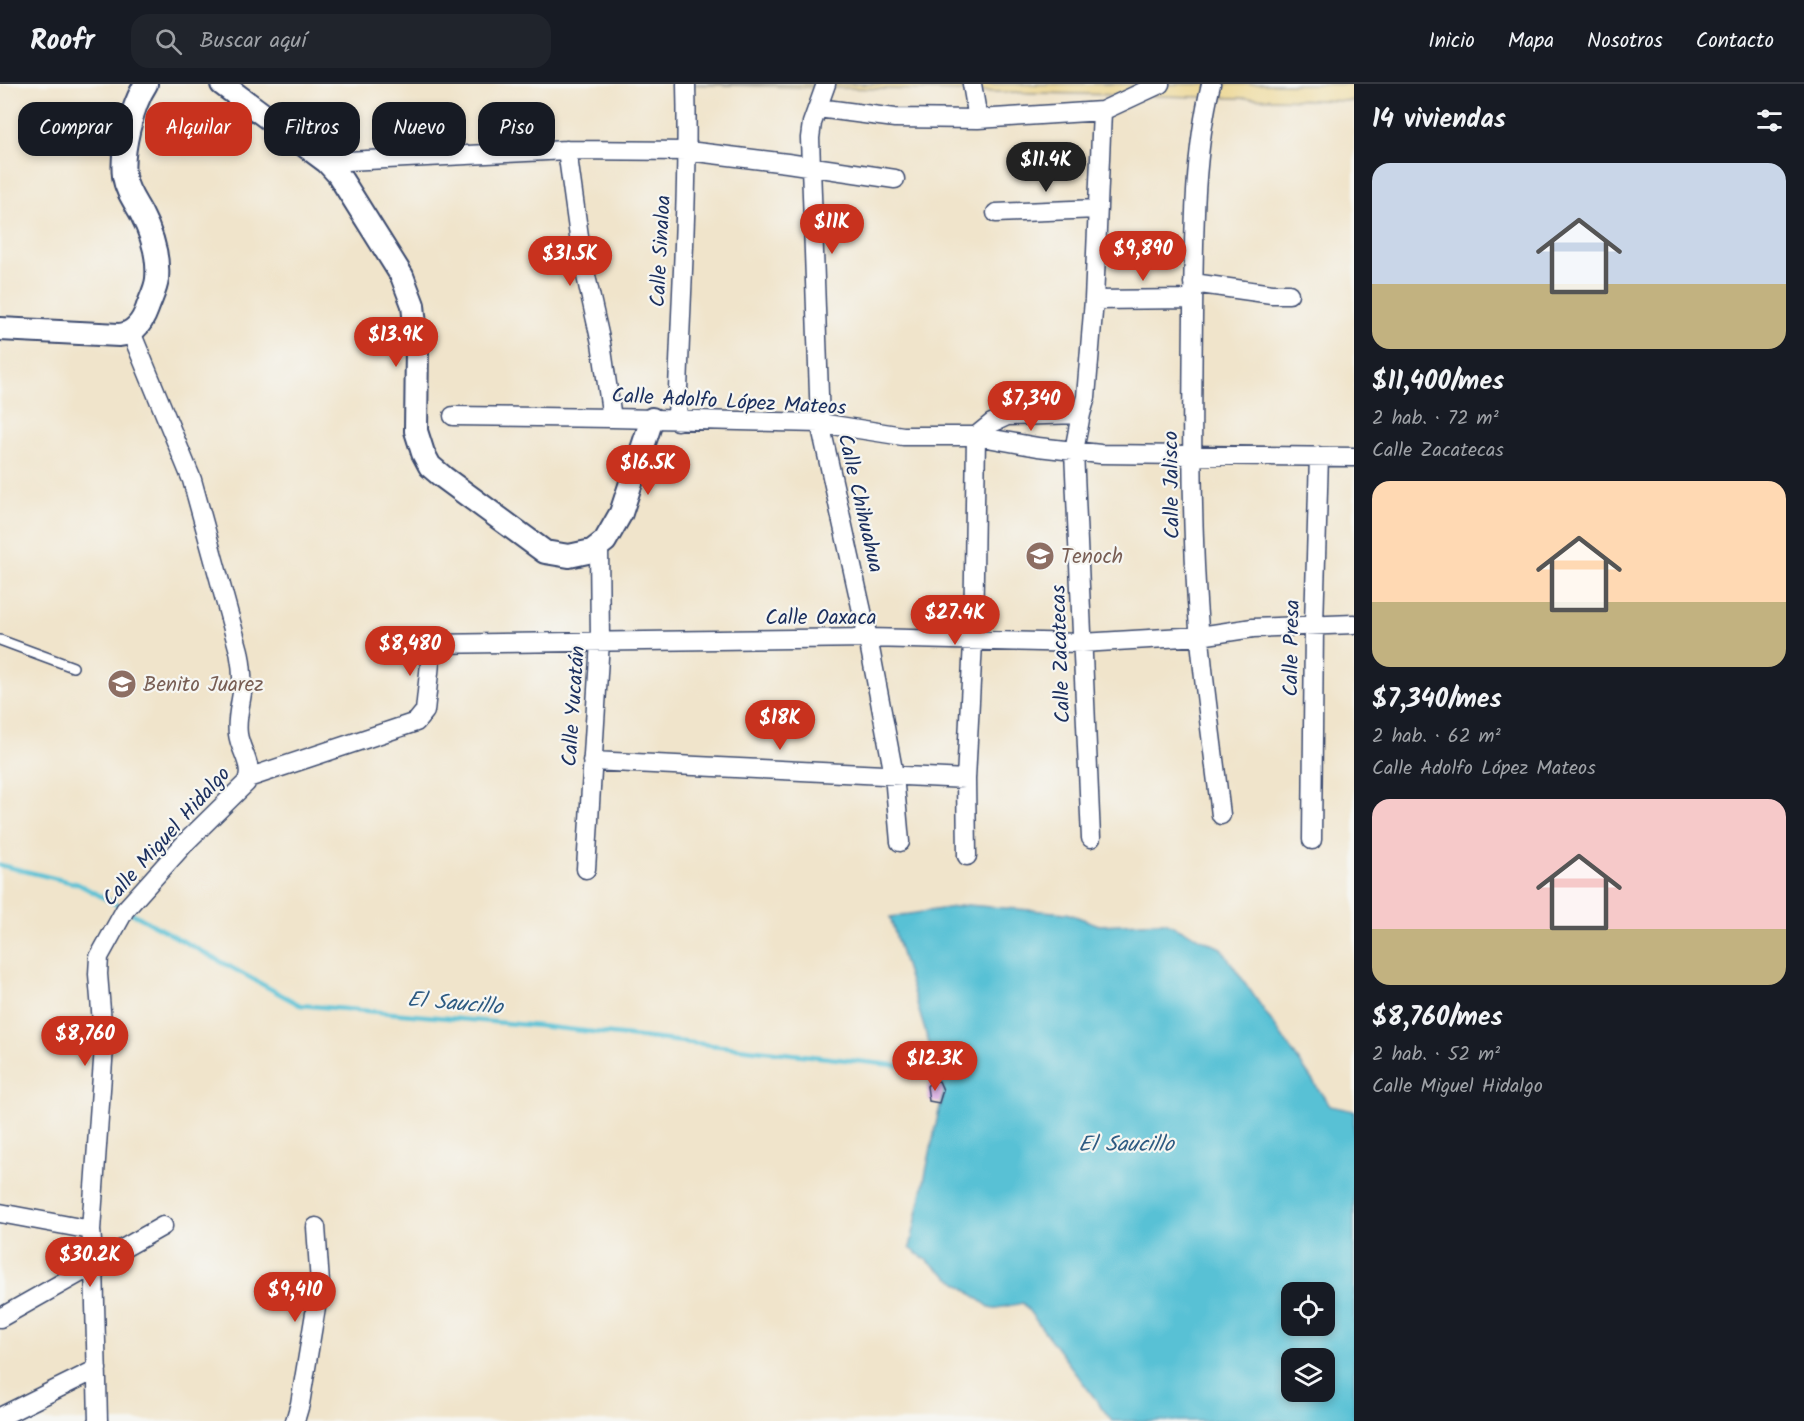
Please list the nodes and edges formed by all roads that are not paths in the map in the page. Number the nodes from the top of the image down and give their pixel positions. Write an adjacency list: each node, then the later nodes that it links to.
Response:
1 (222, 84): 13 (street)
2 (686, 84): 12 (street, Calle Sinaloa)
3 (826, 84): 8 (street, Calle Chihuahua)
4 (972, 84): 10 (street)
5 (1160, 84): 9 (street)
6 (1211, 84): 18 (street, Calle Jalisco)
7 (144, 85): 22 (street)
8 (818, 108): 10 (street); 14 (street, Calle Chihuahua)
9 (1102, 111): 10 (street); 16 (street, Calle Zacatecas)
10 (978, 119)
11 (567, 150): 12 (street); 13 (street); 25 (street)
12 (687, 151): 14 (street); 27 (street, Calle Sinaloa)
13 (327, 162): 34 (street)
14 (811, 167): 15 (street); 28 (street, Calle Chihuahua)
15 (895, 179)
16 (1098, 209): 17 (street); 20 (street, Calle Zacatecas)
17 (996, 213)
18 (1193, 291): 19 (street); 20 (street); 31 (street, Calle Jalisco)
19 (1289, 294)
20 (1094, 300): 23 (street, Calle Zacatecas)
21 (0, 329): 22 (street)
22 (131, 332): 46 (street, Calle Miguel Hidalgo)
23 (1081, 414): 29 (street); 30 (street, Calle Zacatecas)
24 (453, 416): 25 (street, Calle Adolfo López Mateos)
25 (612, 417): 26 (street, Calle Adolfo López Mateos)
26 (652, 419): 27 (street, Calle Adolfo López Mateos); 34 (street)
27 (677, 421): 28 (street, Calle Adolfo López Mateos)
28 (820, 423): 29 (street, Calle Adolfo López Mateos); 38 (street, Calle Chihuahua)
29 (976, 436): 30 (street, Calle Adolfo López Mateos); 41 (street)
30 (1074, 451): 31 (street, Calle Adolfo López Mateos); 42 (street, Calle Zacatecas)
31 (1192, 454): 32 (street, Calle Adolfo López Mateos); 37 (street, Calle Jalisco)
32 (1319, 456): 33 (street, Calle Adolfo López Mateos); 36 (street, Calle Presa)
33 (1354, 457)
34 (599, 546): 40 (street, Calle Yucatán)
35 (1354, 624): 36 (street, Calle Oaxaca)
36 (1314, 625): 37 (street, Calle Oaxaca); 50 (street, Calle Presa)
37 (1200, 636): 42 (street, Calle Oaxaca); 48 (street, Calle Jalisco)
38 (868, 638): 40 (street, Calle Oaxaca); 41 (street, Calle Oaxaca); 45 (street, Calle Chihuahua)
39 (0, 640): 43 (lane)
40 (600, 641): 44 (street, Calle Yucatán); 46 (street, Calle Oaxaca)
41 (973, 642): 42 (street, Calle Oaxaca); 47 (street)
42 (1082, 643): 49 (street, Calle Zacatecas)
43 (73, 667)
44 (592, 760): 45 (street); 53 (street, Calle Yucatán)
45 (894, 775): 47 (street); 51 (street, Calle Chihuahua)
46 (248, 778): 57 (street, Calle Miguel Hidalgo)
47 (966, 779): 52 (street)
48 (1221, 815)
49 (1091, 838)
50 (1312, 840)
51 (900, 842)
52 (967, 856)
53 (586, 869)
54 (0, 1213): 57 (street)
55 (163, 1226): 58 (street)
56 (316, 1227): 63 (street)
57 (91, 1230): 58 (street, Calle Miguel Hidalgo)
58 (94, 1265): 59 (street); 60 (street, Calle Miguel Hidalgo)
59 (0, 1318)
60 (96, 1369): 61 (street); 62 (street, Calle Miguel Hidalgo)
61 (0, 1417)
62 (98, 1421)
63 (295, 1421)

